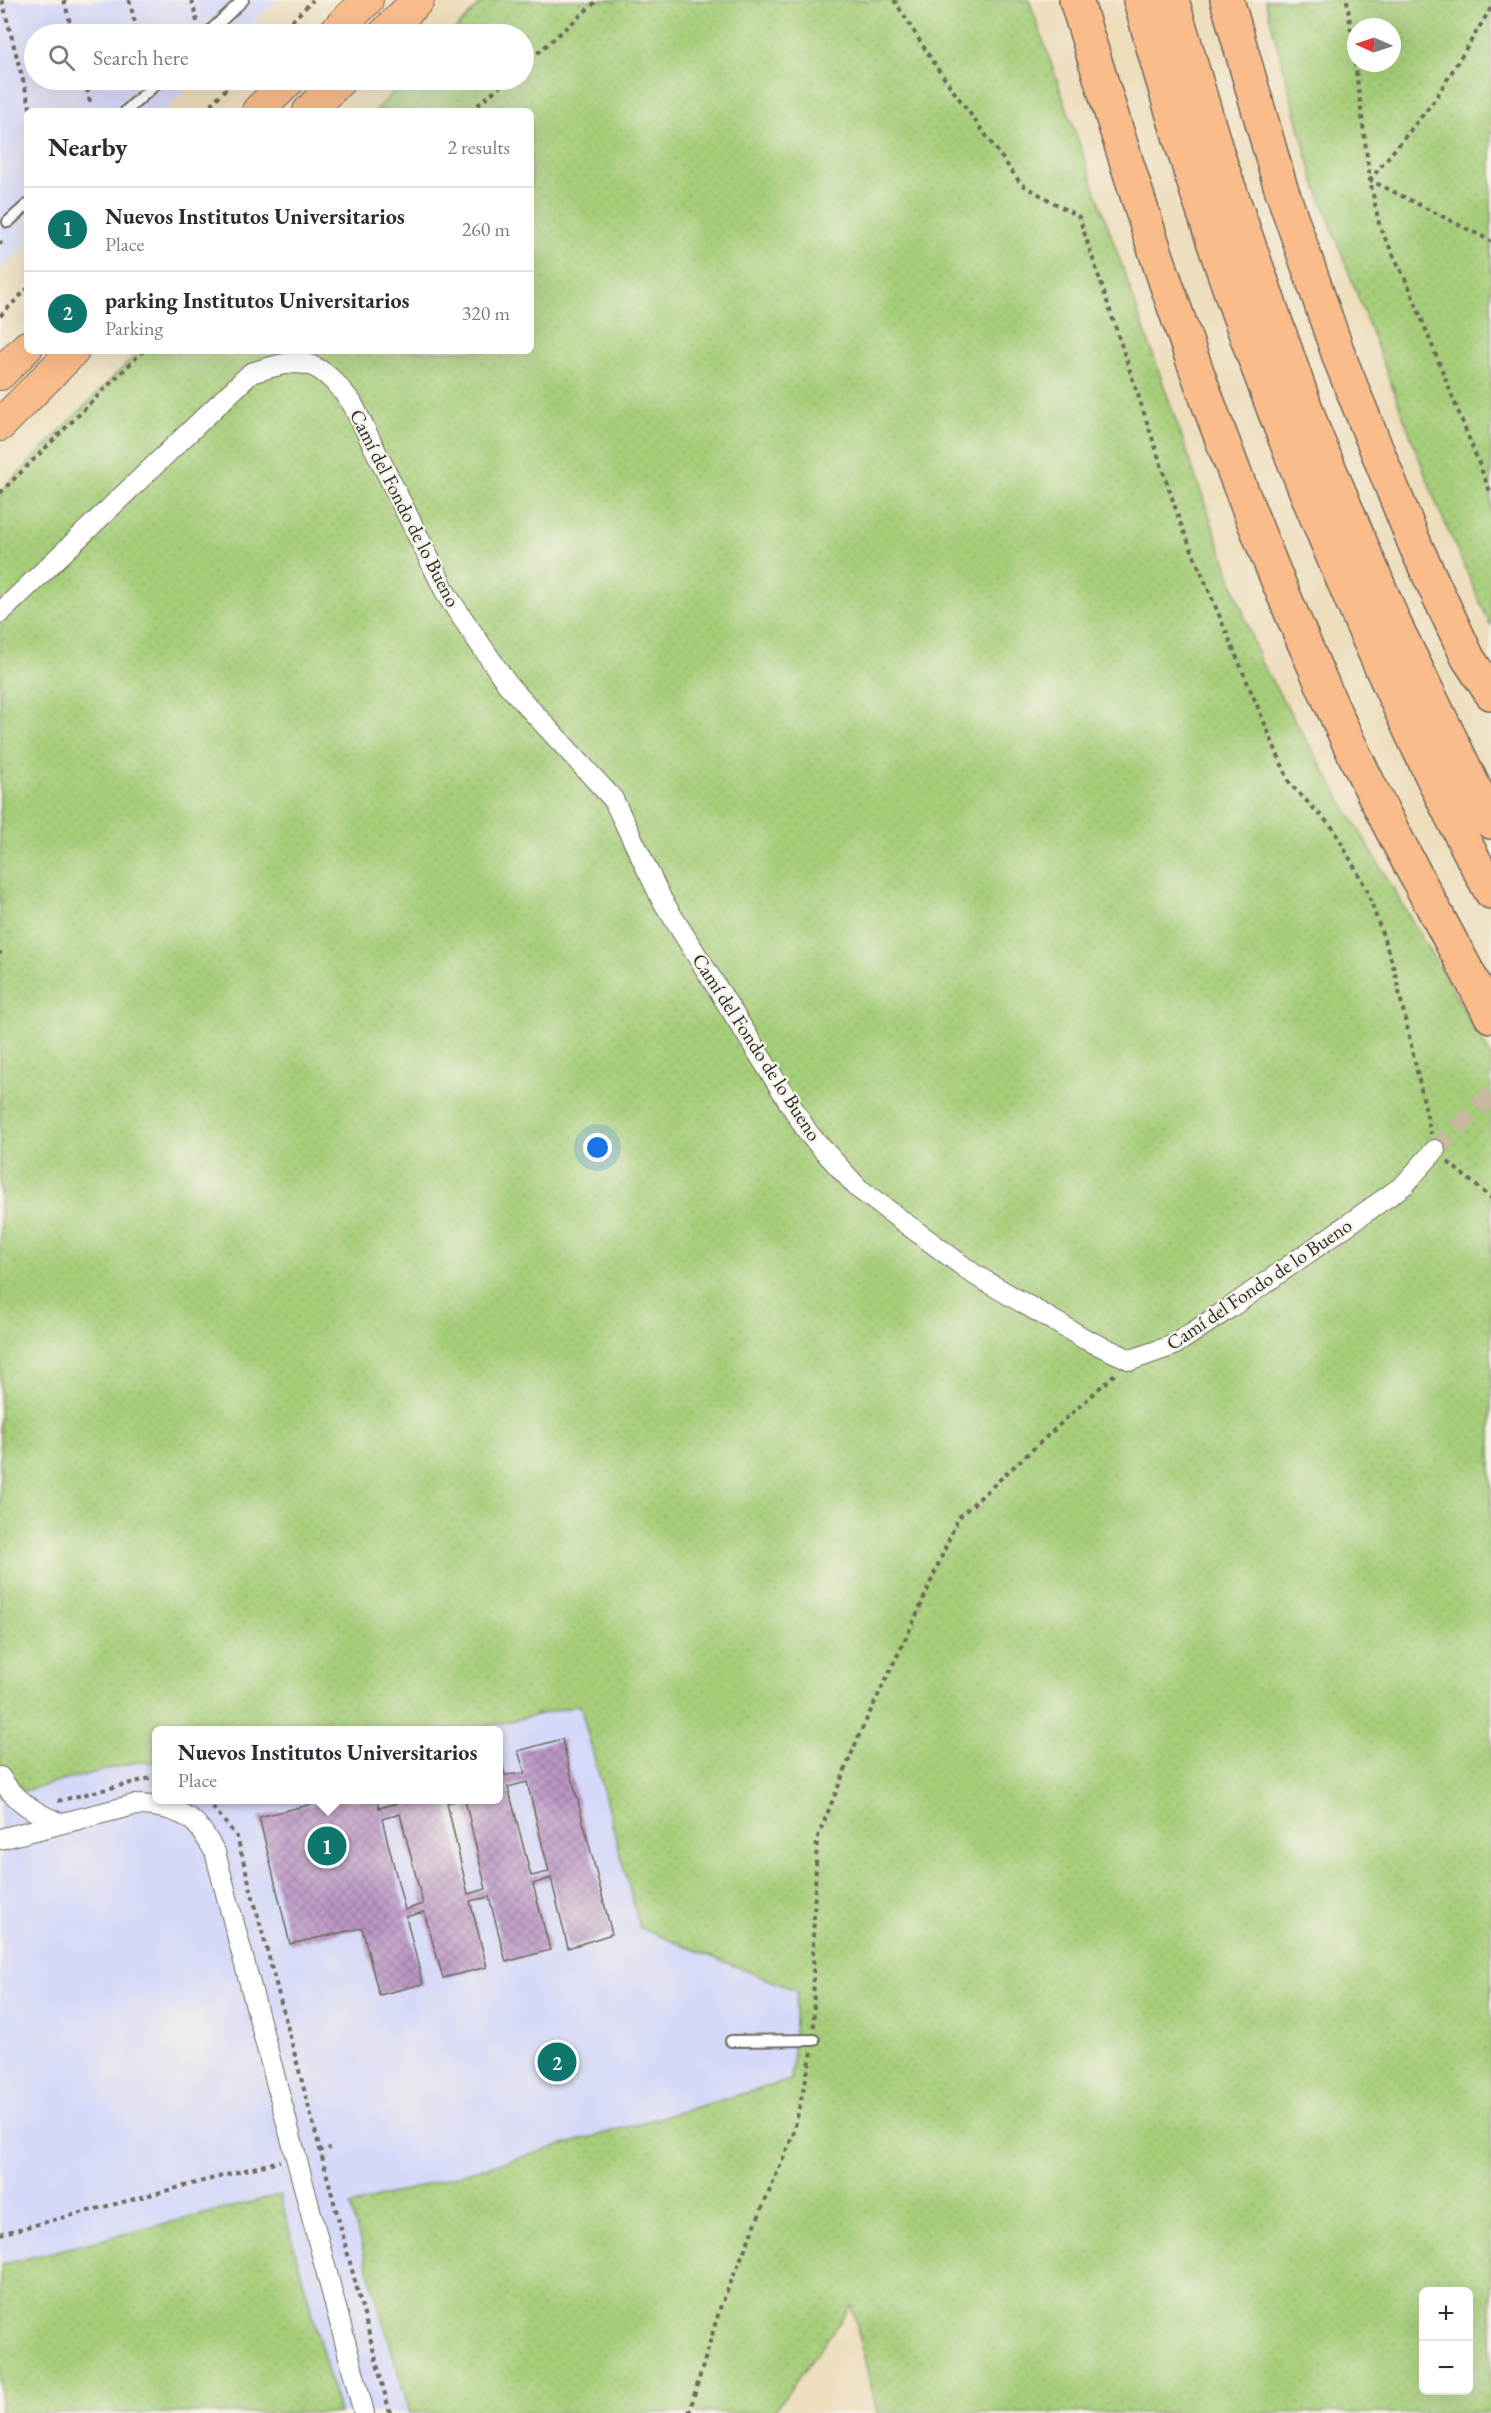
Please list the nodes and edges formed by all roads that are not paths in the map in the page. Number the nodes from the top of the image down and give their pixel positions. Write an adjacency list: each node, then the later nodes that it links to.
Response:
1 (243, 0): 8 (lane)
2 (367, 0): 9 (main road)
3 (418, 0): 10 (main road)
4 (1076, 0): 27 (highway)
5 (1140, 0): 26 (highway)
6 (1173, 0): 25 (highway)
7 (1227, 0): 24 (highway)
8 (218, 24)
9 (343, 24)
10 (394, 24)
11 (149, 90): 14 (lane)
12 (279, 90): 15 (main road)
13 (330, 90): 16 (main road)
14 (129, 108)
15 (261, 108)
16 (312, 108)
17 (24, 208): 18 (lane)
18 (8, 222)
19 (24, 350): 21 (main road)
20 (70, 354): 22 (main road)
21 (0, 374)
22 (0, 425)
23 (0, 613): 28 (street, Camí del Fondo de lo Bueno)
24 (1491, 693)
25 (1491, 822)
26 (1491, 892)
27 (1491, 1016)
28 (1435, 1150)
29 (0, 1776): 30 (street)
30 (59, 1823): 31 (street); 34 (street)
31 (0, 1839)
32 (814, 2040): 33 (lane)
33 (731, 2041)
34 (364, 2413)

